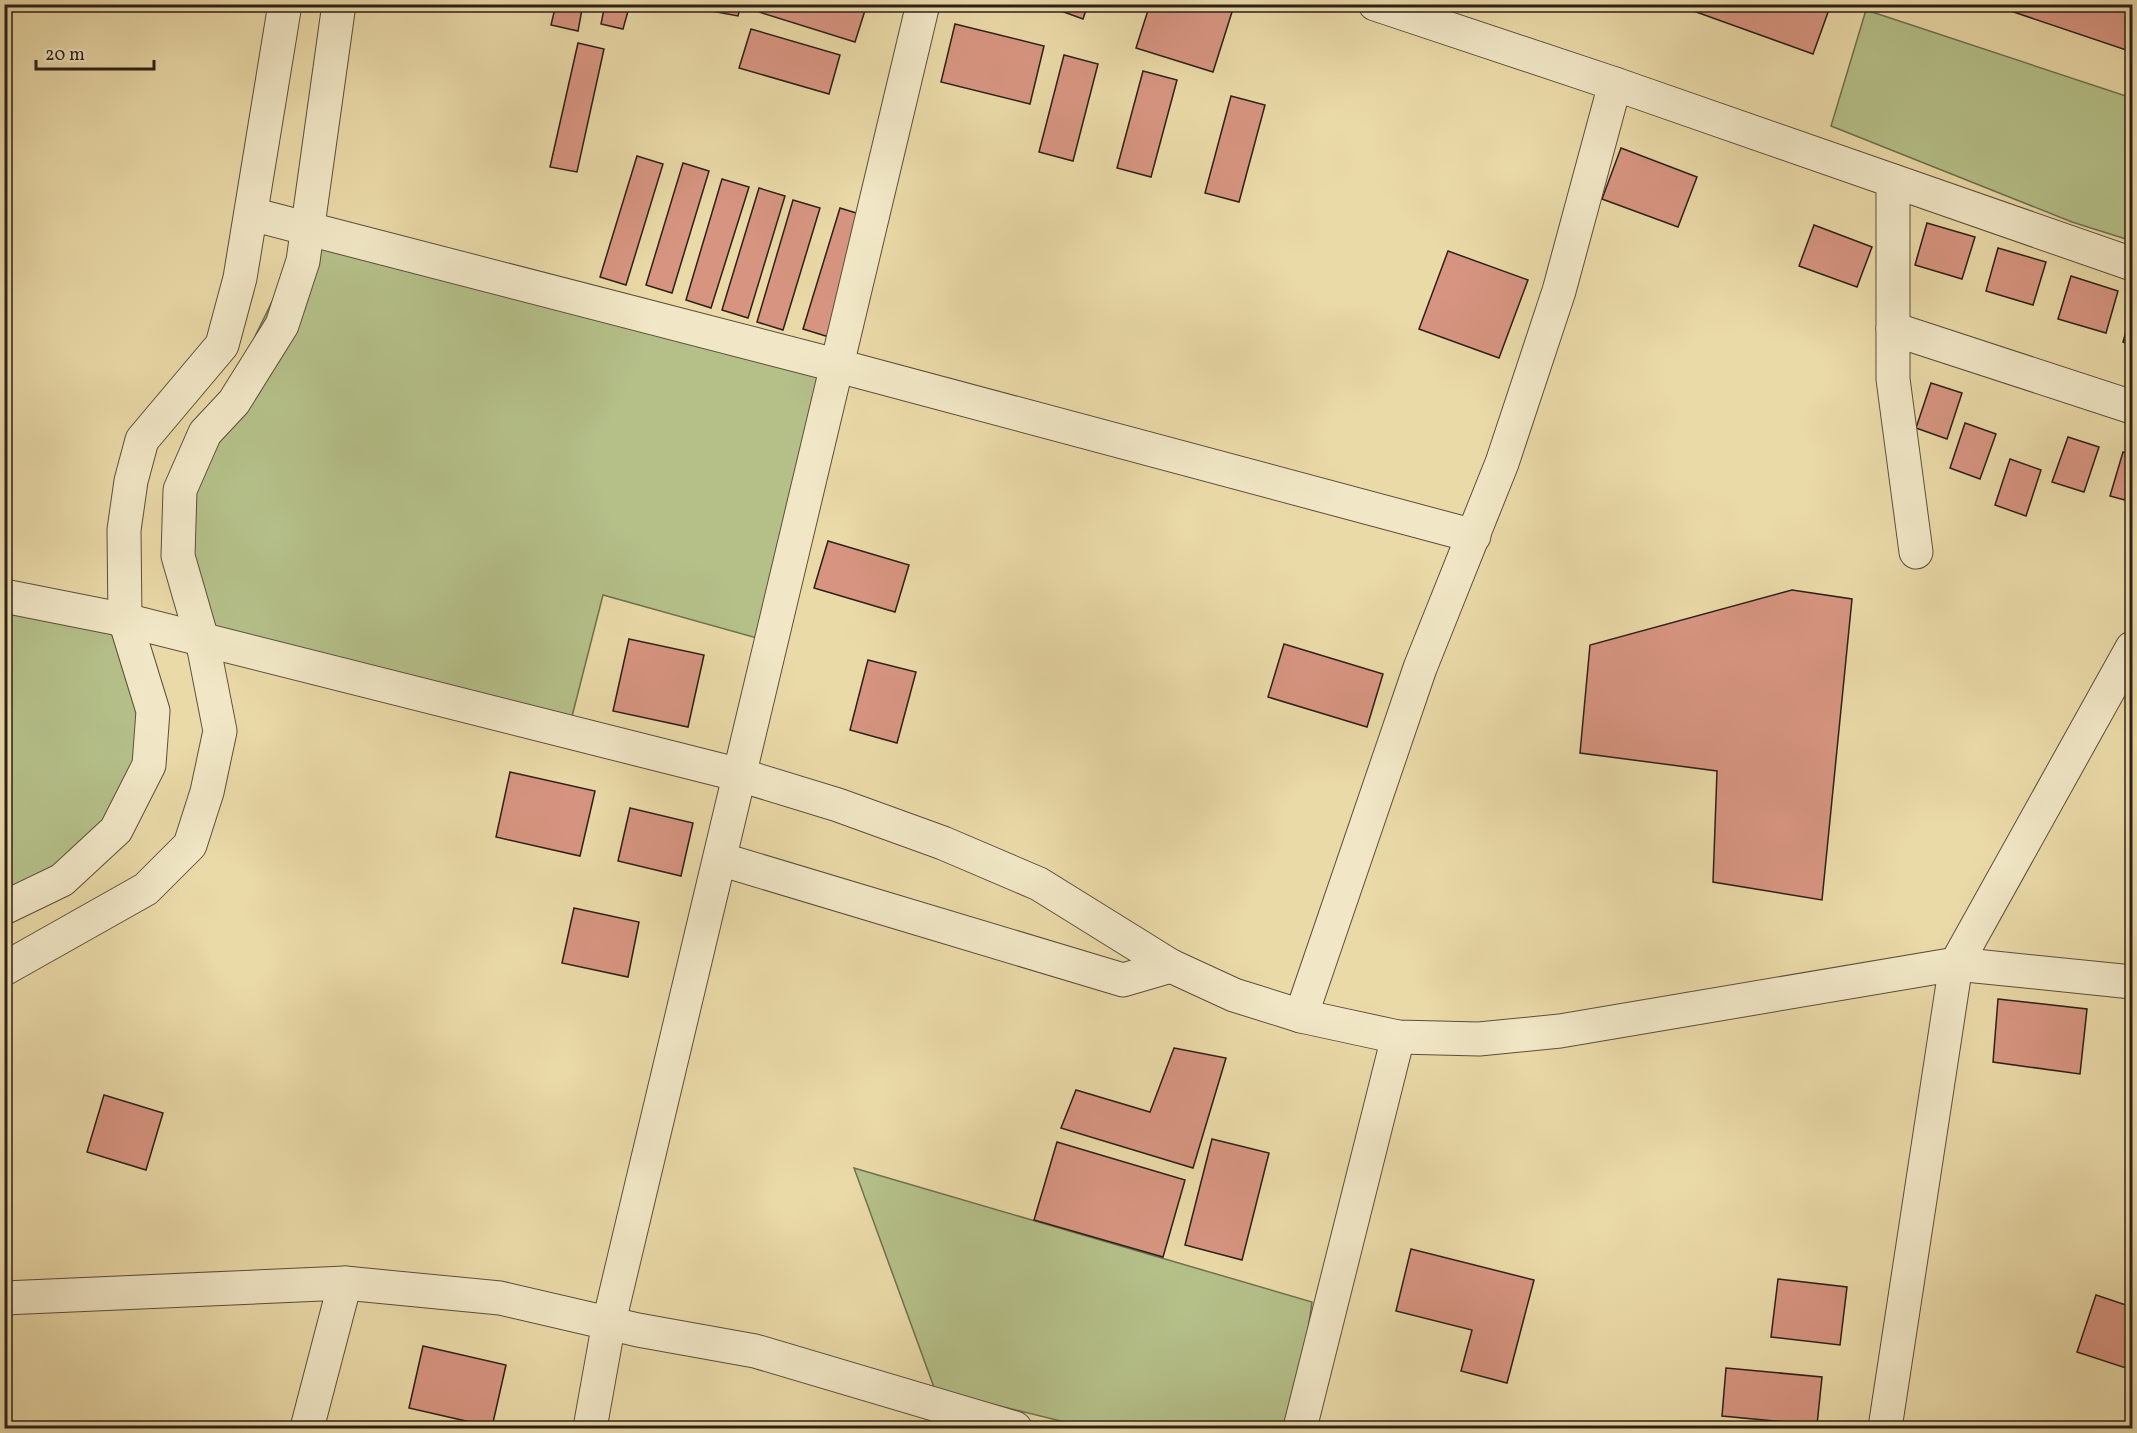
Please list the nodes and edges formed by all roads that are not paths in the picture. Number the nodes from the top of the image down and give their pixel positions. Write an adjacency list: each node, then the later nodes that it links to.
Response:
1 (285, 4): 7 (street)
2 (339, 4): 8 (street)
3 (923, 4): 11 (street)
4 (1375, 4): 5 (street)
5 (1615, 84): 6 (street); 13 (street)
6 (1893, 181): 9 (street); 10 (street)
7 (251, 214): 8 (street); 16 (street)
8 (308, 228): 11 (street); 17 (street)
9 (2133, 264)
10 (1893, 328): 12 (street); 14 (street)
11 (835, 365): 13 (street); 19 (street)
12 (2133, 407)
13 (1474, 536): 26 (street)
14 (1916, 552)
15 (4, 596): 16 (street)
16 (125, 620): 17 (street); 21 (street)
17 (202, 639): 19 (street); 24 (street)
18 (2133, 648): 22 (street)
19 (740, 775): 20 (street); 23 (street)
20 (720, 859): 23 (street); 30 (street)
21 (4, 908)
22 (1956, 964): 25 (street); 27 (street); 35 (street)
23 (1171, 966): 26 (street)
24 (4, 969)
25 (2133, 982)
26 (1301, 1016): 27 (street)
27 (1398, 1037): 34 (street)
28 (345, 1283): 29 (street); 30 (street); 31 (street)
29 (4, 1298)
30 (609, 1322): 32 (street); 33 (street)
31 (307, 1428)
32 (590, 1428)
33 (1015, 1428)
34 (1300, 1428)
35 (1885, 1428)

